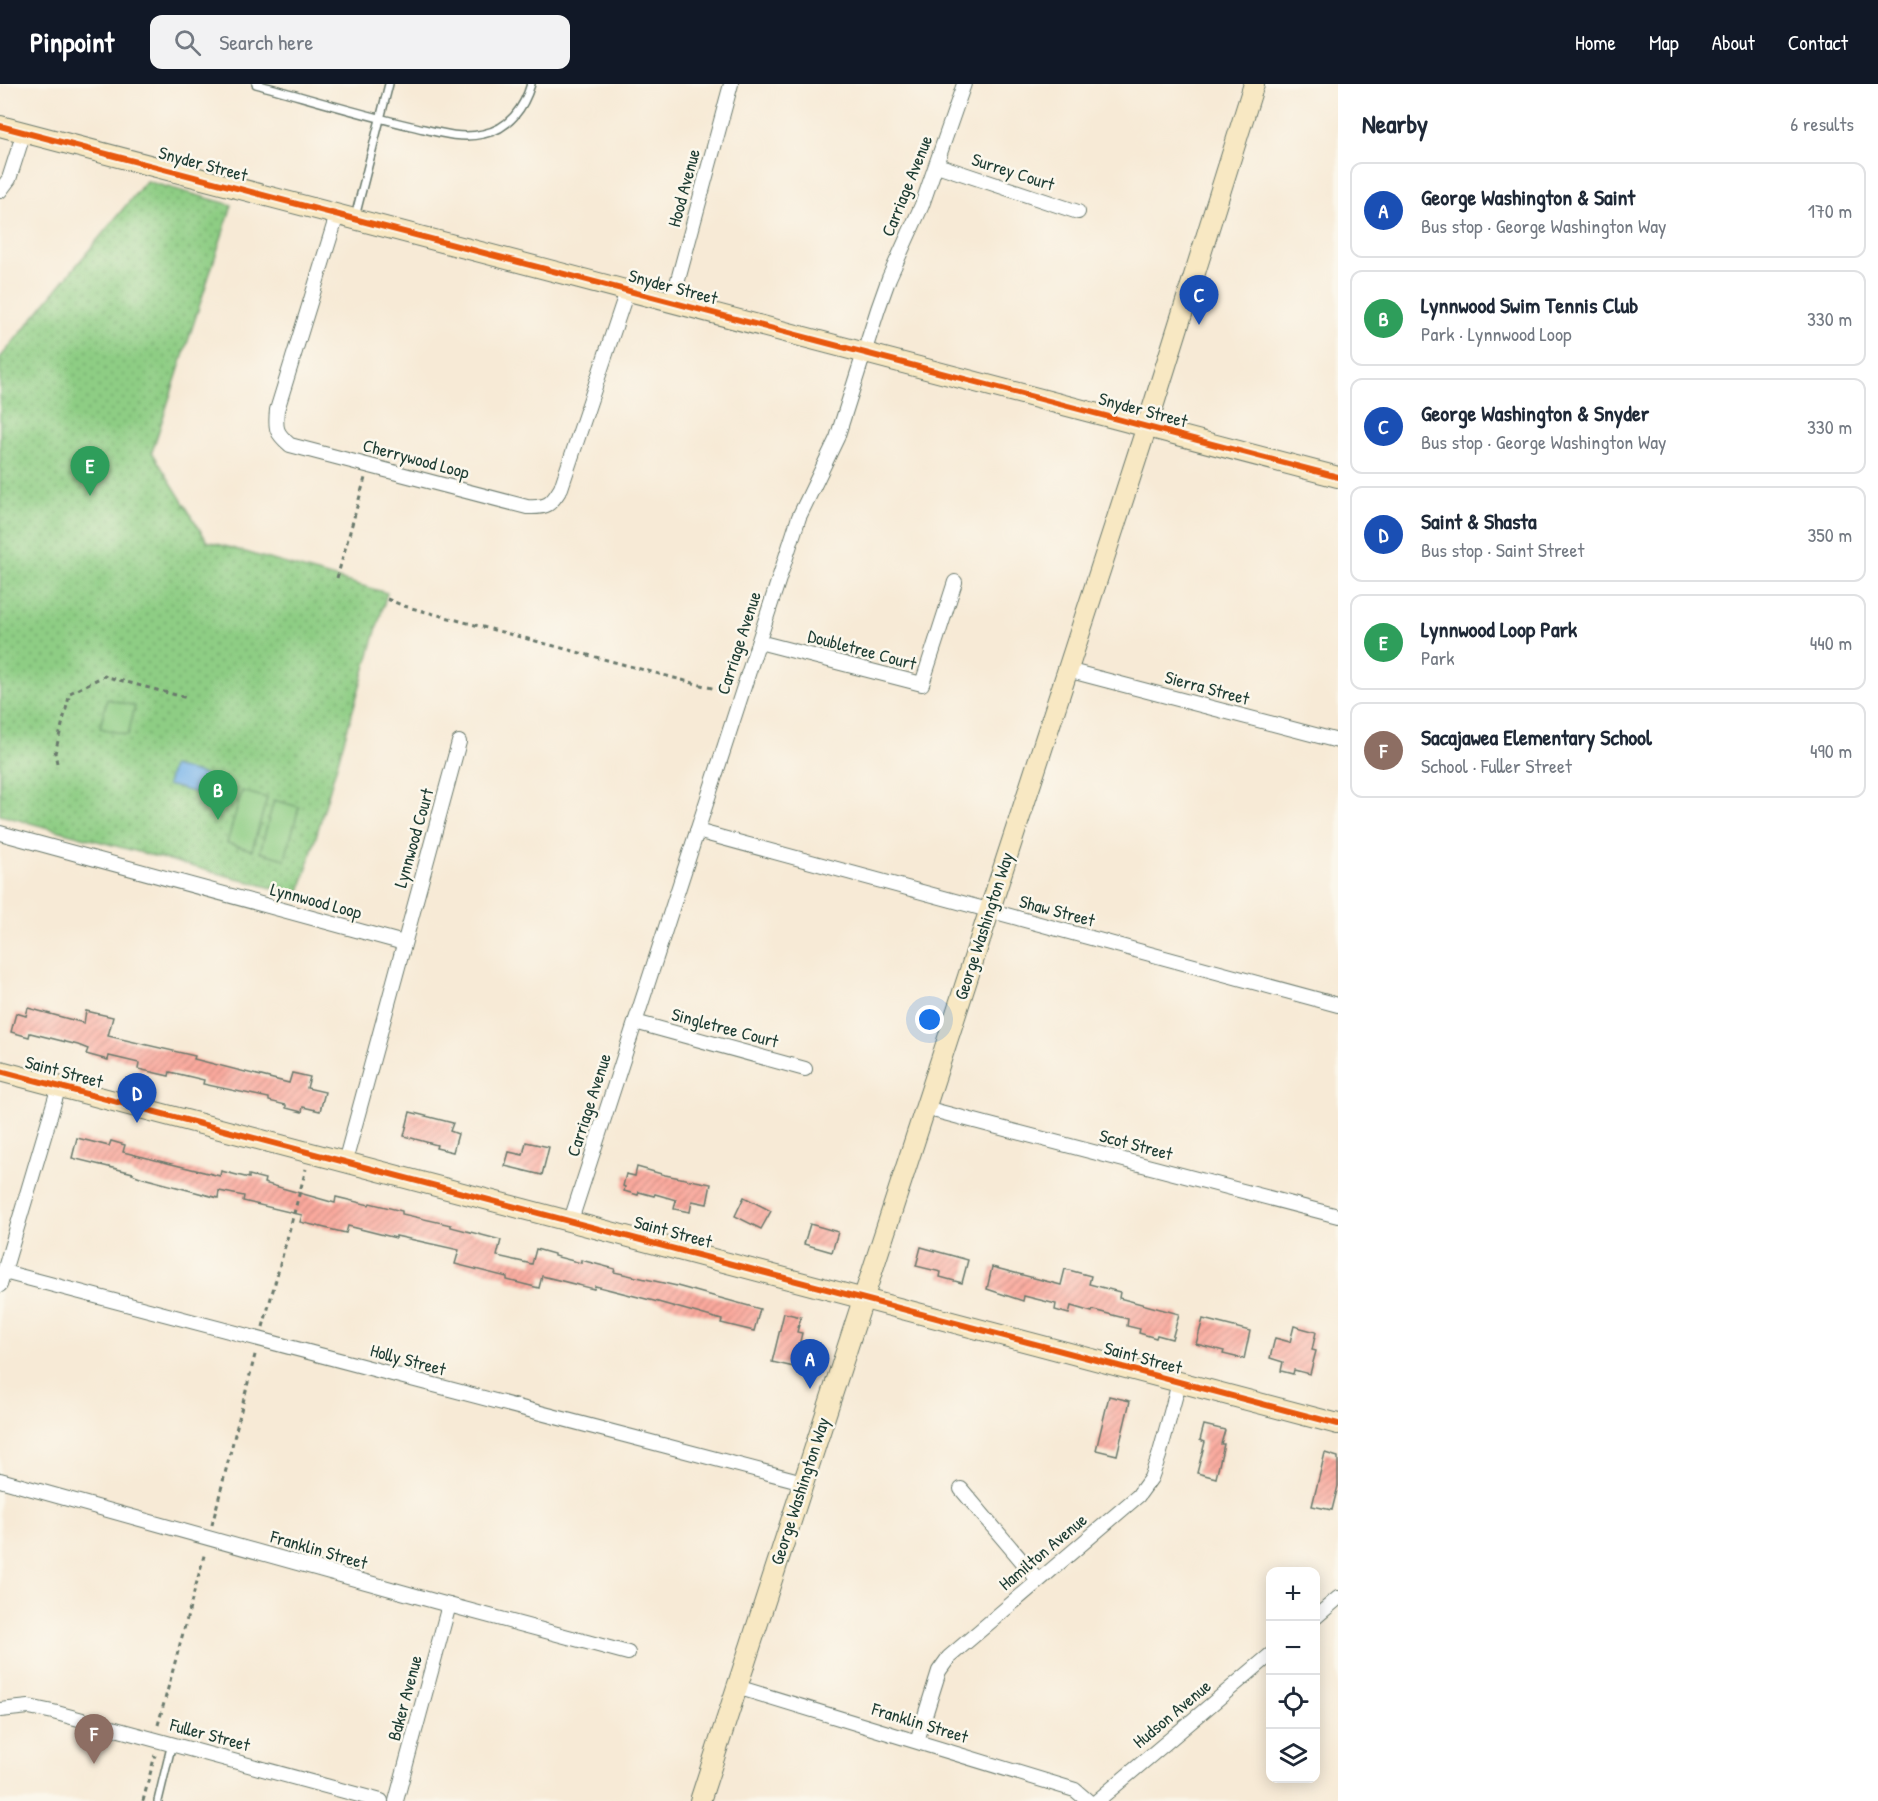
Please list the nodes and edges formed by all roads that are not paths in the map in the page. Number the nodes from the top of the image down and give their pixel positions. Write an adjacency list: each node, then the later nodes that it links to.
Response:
1 (256, 84): 7 (lane)
2 (389, 84): 7 (lane)
3 (531, 84): 7 (lane)
4 (731, 84): 15 (street, Hood Avenue)
5 (964, 84): 10 (street, Carriage Avenue)
6 (1254, 84): 17 (street, George Washington Way)
7 (380, 118): 13 (lane)
8 (0, 126): 9 (street, Snyder Street)
9 (24, 132): 11 (street); 13 (street, Snyder Street)
10 (937, 165): 12 (street, Surrey Court); 16 (street, Carriage Avenue)
11 (0, 191)
12 (1078, 212)
13 (346, 217): 14 (street, Snyder Street); 14 (street, Cherrywood Loop)
14 (627, 291): 15 (street, Snyder Street)
15 (672, 302): 16 (street, Snyder Street)
16 (864, 353): 17 (street, Snyder Street); 20 (street, Carriage Avenue)
17 (1147, 426): 18 (street, Snyder Street); 21 (street, George Washington Way)
18 (1338, 477)
19 (955, 582): 20 (street, Doubletree Court)
20 (759, 642): 24 (street, Carriage Avenue)
21 (1067, 670): 22 (street, Sierra Street); 26 (street, George Washington Way)
22 (1338, 741)
23 (459, 742): 27 (street, Lynnwood Court)
24 (697, 831): 26 (street, Shaw Street); 29 (street, Carriage Avenue)
25 (0, 833): 27 (street, Lynnwood Loop)
26 (989, 911): 28 (street, Shaw Street); 33 (street, George Washington Way)
27 (404, 943): 34 (street)
28 (1338, 1005)
29 (635, 1022): 30 (street, Singletree Court); 36 (street, Carriage Avenue)
30 (805, 1069)
31 (0, 1071): 32 (street, Saint Street)
32 (60, 1086): 34 (street, Saint Street); 37 (street)
33 (926, 1108): 35 (street, Scot Street); 38 (street, George Washington Way)
34 (345, 1162): 36 (street, Saint Street)
35 (1338, 1216)
36 (571, 1220): 38 (street, Saint Street)
37 (2, 1279): 42 (street, Holly Street)
38 (864, 1299): 39 (street, Saint Street); 42 (street, George Washington Way)
39 (1179, 1383): 40 (street, Saint Street); 44 (street, Hamilton Avenue)
40 (1338, 1424)
41 (0, 1479): 46 (street, Franklin Street)
42 (803, 1482): 50 (street, George Washington Way)
43 (961, 1489): 44 (street)
44 (1038, 1580): 52 (street, Hamilton Avenue)
45 (1338, 1598): 47 (street)
46 (449, 1605): 48 (street, Franklin Street); 56 (street, Baker Avenue)
47 (1320, 1614)
48 (628, 1653)
49 (1266, 1658): 59 (street, Hudson Avenue)
50 (737, 1687): 52 (street, Franklin Street); 57 (street, George Washington Way)
51 (0, 1710): 53 (street, Fuller Street)
52 (917, 1740): 58 (street, Franklin Street)
53 (172, 1743): 54 (lane); 55 (street, Fuller Street)
54 (158, 1801)
55 (381, 1801)
56 (396, 1801)
57 (700, 1801)
58 (1088, 1801)
59 (1097, 1801)

